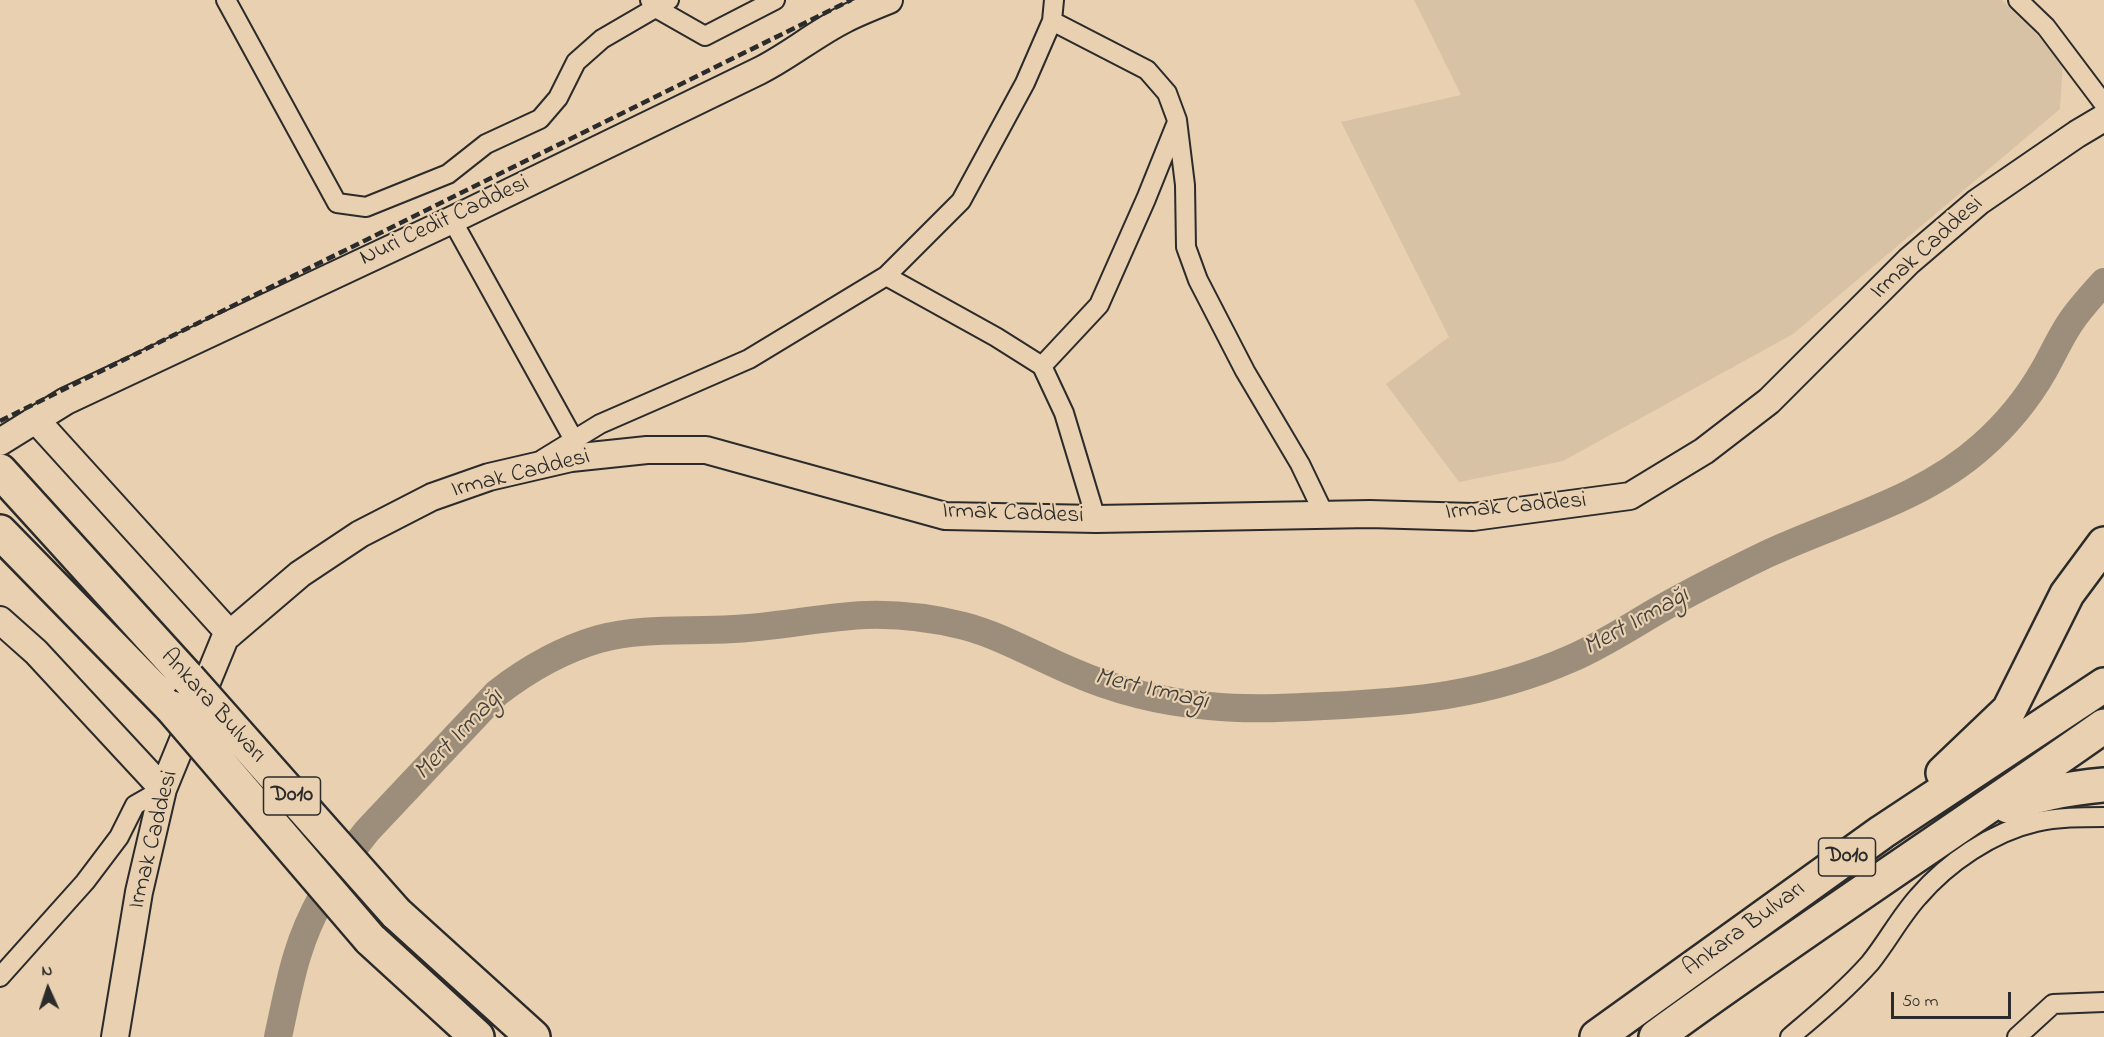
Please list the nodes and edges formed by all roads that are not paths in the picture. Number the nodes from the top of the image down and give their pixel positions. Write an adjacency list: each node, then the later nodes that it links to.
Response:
1 (226, 0): 6 (street)
2 (775, 0): 6 (street)
3 (889, 0): 11 (street, Nuri Cedit Caddesi)
4 (1054, 0): 7 (street)
5 (2018, 0): 8 (street)
6 (658, 2)
7 (1052, 21): 10 (street); 12 (street)
8 (2104, 104)
9 (2104, 118): 19 (street, Irmak Caddesi)
10 (1177, 120): 13 (street); 19 (street)
11 (452, 220): 14 (street, Nuri Cedit Caddesi); 15 (street)
12 (886, 276): 13 (street); 15 (street)
13 (1042, 366): 20 (street)
14 (35, 419): 16 (street, Nuri Cedit Caddesi); 24 (street)
15 (574, 440): 17 (street)
16 (0, 442)
17 (527, 468): 20 (street, Irmak Caddesi); 24 (street, Irmak Caddesi)
18 (4, 475): 36 (highway, Ankara Bulvarı / D010, bridge)
19 (1325, 516): 20 (street, Irmak Caddesi)
20 (1096, 519)
21 (0, 532): 35 (highway, Ankara Bulvarı / D010, bridge)
22 (2104, 544): 31 (highway)
23 (0, 620): 28 (street)
24 (230, 634): 28 (street, Irmak Caddesi)
25 (2104, 685): 31 (highway, Ankara Bulvarı / D010)
26 (2104, 726): 30 (highway, Ankara Bulvarı / D010)
27 (2104, 785): 30 (highway)
28 (163, 789): 32 (street); 34 (street, Irmak Caddesi)
29 (2104, 817): 39 (street)
30 (1965, 824): 38 (highway, Ankara Bulvarı / D010)
31 (1882, 832): 37 (highway, Ankara Bulvarı / D010)
32 (0, 978)
33 (2104, 1002): 40 (street)
34 (115, 1037)
35 (477, 1037)
36 (533, 1037)
37 (1597, 1037)
38 (1656, 1037)
39 (1790, 1037)
40 (2017, 1037)

